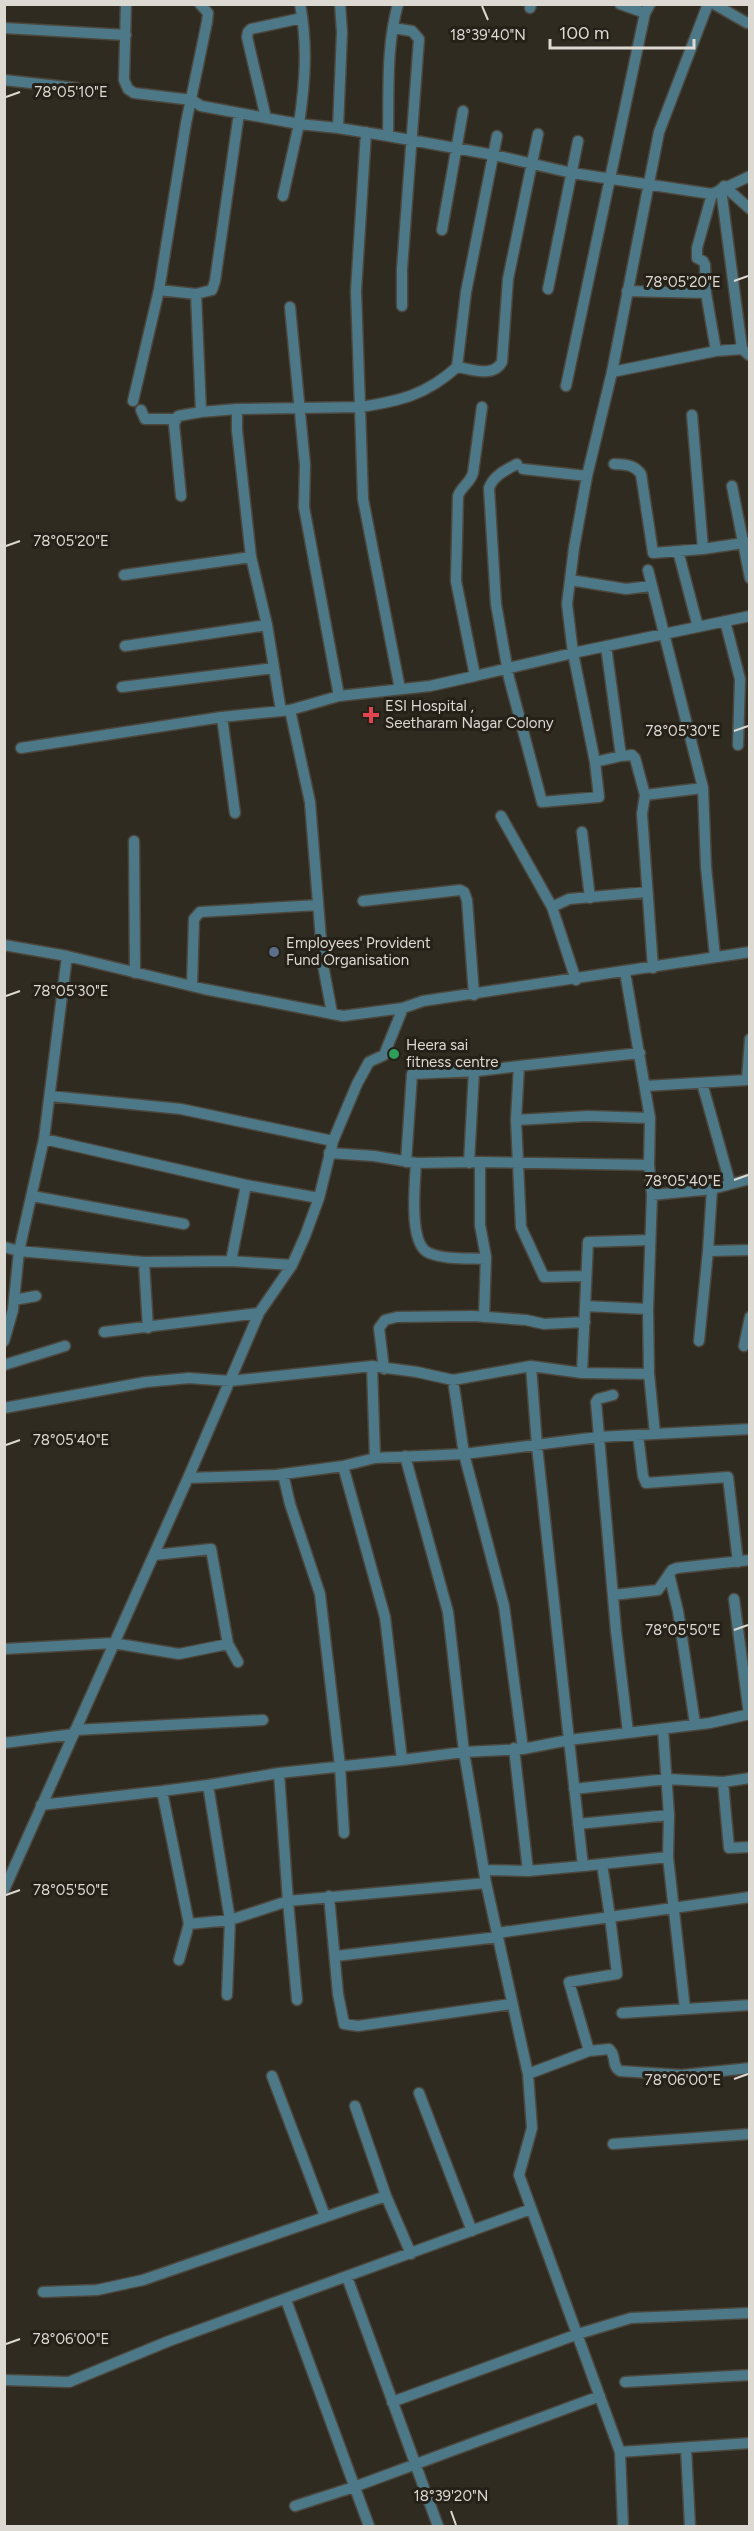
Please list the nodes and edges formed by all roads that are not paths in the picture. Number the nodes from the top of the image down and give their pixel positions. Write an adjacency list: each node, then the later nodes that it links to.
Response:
1 (126, 4): 14 (street)
2 (200, 4): 17 (street)
3 (300, 4): 10 (street)
4 (340, 4): 22 (street)
5 (398, 4): 13 (street)
6 (620, 4): 9 (street)
7 (708, 4): 35 (street)
8 (714, 4): 11 (street)
9 (647, 9): 34 (street)
10 (303, 18): 20 (street); 21 (street)
11 (750, 22)
12 (4, 28): 14 (street)
13 (393, 28): 25 (street); 27 (street)
14 (126, 35): 17 (street)
15 (4, 80): 16 (street)
16 (76, 88)
17 (192, 100): 19 (street); 41 (street)
18 (463, 111): 29 (street)
19 (239, 113): 20 (street); 44 (street)
20 (266, 118): 21 (street)
21 (299, 124): 22 (street); 37 (street)
22 (338, 128): 23 (street)
23 (366, 132): 25 (street); 53 (street)
24 (538, 134): 31 (street)
25 (388, 136): 27 (street)
26 (497, 136): 30 (street)
27 (413, 140): 29 (street); 45 (street)
28 (578, 141): 32 (street)
29 (457, 148): 30 (street); 39 (street)
30 (494, 154): 31 (street); 49 (street)
31 (533, 163): 32 (street); 49 (street)
32 (572, 172): 34 (street); 40 (street)
33 (750, 176): 36 (street)
34 (609, 177): 35 (street); 51 (street)
35 (650, 185): 36 (street); 42 (street)
36 (719, 190): 38 (street); 43 (street); 48 (street)
37 (283, 196)
38 (750, 209)
39 (442, 230)
40 (548, 289)
41 (159, 290): 44 (street); 52 (street)
42 (627, 291): 43 (street); 50 (street)
43 (706, 293): 47 (street)
44 (196, 294): 58 (street)
45 (402, 306)
46 (290, 307): 56 (street)
47 (716, 351): 48 (street); 50 (street)
48 (747, 354)
49 (457, 367): 53 (street)
50 (612, 372): 62 (street)
51 (566, 386)
52 (133, 402)
53 (360, 407): 56 (street); 86 (street)
54 (482, 407): 84 (street)
55 (237, 409): 56 (street); 58 (street); 68 (street)
56 (298, 409): 87 (street)
57 (141, 410): 60 (street)
58 (201, 411): 60 (street)
59 (692, 415): 66 (street)
60 (175, 419): 64 (street)
61 (614, 464): 67 (street)
62 (587, 477): 72 (street); 82 (street)
63 (732, 486): 65 (street)
64 (181, 496)
65 (746, 542): 66 (street); 71 (street)
66 (703, 549): 67 (street)
67 (678, 551): 77 (street)
68 (251, 557): 70 (street); 76 (street)
69 (648, 570): 73 (street)
70 (124, 575)
71 (750, 578)
72 (570, 580): 73 (street); 81 (street)
73 (651, 586): 78 (street)
74 (750, 616): 75 (street)
75 (725, 621): 77 (street); 90 (street)
76 (267, 625): 79 (street); 83 (street)
77 (698, 627): 78 (street)
78 (664, 633): 80 (street); 94 (street)
79 (125, 646)
80 (606, 646): 81 (street); 92 (street)
81 (573, 653): 82 (street); 93 (street)
82 (507, 667): 84 (street); 93 (street)
83 (274, 668): 85 (street); 88 (street)
84 (475, 676): 86 (street)
85 (122, 687)
86 (400, 689): 87 (street)
87 (339, 696): 88 (street)
88 (286, 710): 89 (street); 103 (street)
89 (222, 717): 91 (street); 96 (street)
90 (738, 745)
91 (21, 748)
92 (621, 756): 93 (street); 95 (street)
93 (595, 762)
94 (703, 788): 95 (street); 108 (street)
95 (645, 795): 100 (street)
96 (236, 813)
97 (501, 816): 104 (street)
98 (582, 832): 101 (street)
99 (134, 841): 111 (street)
100 (647, 892): 101 (street); 109 (street)
101 (590, 898): 104 (street)
102 (363, 901): 114 (street)
103 (318, 905): 113 (street); 116 (street)
104 (552, 907): 112 (street)
105 (4, 945): 107 (street)
106 (750, 952): 108 (street)
107 (67, 956): 111 (street); 124 (street)
108 (715, 957): 109 (street)
109 (653, 968): 110 (street)
110 (625, 972): 112 (street); 118 (street)
111 (135, 973): 113 (street)
112 (576, 980): 114 (street)
113 (192, 986): 116 (street)
114 (474, 995): 115 (street)
115 (403, 1008): 116 (street); 128 (street)
116 (332, 1013)
117 (750, 1039): 121 (street)
118 (640, 1053): 119 (street); 123 (street)
119 (519, 1066): 120 (street); 126 (street)
120 (474, 1071): 130 (street); 132 (street)
121 (748, 1072): 122 (street)
122 (706, 1083): 123 (street); 135 (street)
123 (645, 1086): 125 (street)
124 (50, 1096): 127 (street); 128 (street)
125 (650, 1118): 126 (street); 133 (street)
126 (516, 1120): 131 (street)
127 (44, 1139): 136 (street); 139 (street)
128 (333, 1141): 129 (street)
129 (329, 1153): 132 (street); 140 (street)
130 (475, 1162): 131 (street); 132 (street); 147 (street)
131 (518, 1162): 133 (street); 151 (street)
132 (411, 1163): 147 (street)
133 (649, 1165): 138 (street)
134 (750, 1179): 135 (street)
135 (730, 1183): 137 (street)
136 (246, 1185): 140 (street); 148 (street)
137 (712, 1189): 138 (street); 146 (street)
138 (652, 1195): 142 (street)
139 (32, 1196): 141 (street); 145 (street)
140 (319, 1198): 150 (street)
141 (183, 1224)
142 (650, 1240): 151 (street); 155 (street)
143 (4, 1247): 145 (street)
144 (750, 1250): 146 (street)
145 (20, 1251): 149 (street); 154 (street)
146 (708, 1251): 163 (street)
147 (486, 1259): 157 (street)
148 (231, 1261): 149 (street); 150 (street)
149 (144, 1262): 160 (street)
150 (292, 1265): 156 (street)
151 (585, 1276): 153 (street)
152 (36, 1296): 154 (street)
153 (585, 1306): 155 (street); 159 (street)
154 (11, 1307): 162 (street)
155 (648, 1309): 171 (street)
156 (260, 1313): 160 (street); 173 (street)
157 (484, 1317): 159 (street); 169 (street)
158 (750, 1317): 165 (street)
159 (585, 1322): 170 (street)
160 (148, 1328): 161 (street)
161 (104, 1332)
162 (4, 1341)
163 (699, 1341)
164 (65, 1346): 166 (street)
165 (744, 1346)
166 (4, 1365)
167 (372, 1366): 169 (street); 173 (street); 183 (street)
168 (531, 1366): 170 (street); 172 (street); 180 (street)
169 (384, 1369): 172 (street)
170 (582, 1373): 171 (street)
171 (649, 1374): 177 (street)
172 (453, 1380): 181 (street)
173 (230, 1381): 175 (street); 186 (street)
174 (613, 1395): 179 (street)
175 (4, 1408)
176 (750, 1429): 177 (street)
177 (655, 1434): 178 (street)
178 (638, 1435): 179 (street); 189 (street)
179 (598, 1437): 180 (street); 191 (street)
180 (537, 1446): 181 (street); 203 (street)
181 (464, 1454): 182 (street); 205 (street)
182 (405, 1456): 183 (street); 206 (street)
183 (375, 1458): 184 (street)
184 (343, 1466): 185 (street); 207 (street)
185 (283, 1474): 186 (street); 208 (street)
186 (188, 1478): 187 (street)
187 (153, 1555): 193 (street); 194 (street)
188 (750, 1560): 189 (street)
189 (738, 1562): 190 (street)
190 (669, 1574): 191 (street); 199 (street)
191 (613, 1595): 202 (street)
192 (734, 1599): 197 (street)
193 (113, 1642): 194 (street); 195 (street); 201 (street)
194 (228, 1644): 196 (street)
195 (4, 1649)
196 (238, 1662)
197 (749, 1714): 199 (street)
198 (263, 1720): 201 (street)
199 (695, 1724): 200 (street)
200 (663, 1729): 202 (street); 211 (street)
201 (74, 1732): 204 (street); 216 (street)
202 (628, 1732): 203 (street)
203 (569, 1740): 205 (street); 214 (street)
204 (4, 1743)
205 (519, 1749): 206 (street); 225 (street)
206 (465, 1752): 207 (street); 224 (street)
207 (402, 1760): 208 (street)
208 (340, 1766): 209 (street); 219 (street)
209 (279, 1773): 213 (street); 230 (street)
210 (750, 1778): 212 (street)
211 (667, 1779): 212 (street); 214 (street); 217 (street)
212 (723, 1782): 220 (street)
213 (208, 1785): 215 (street); 233 (street)
214 (574, 1789): 218 (street)
215 (162, 1791): 216 (street); 234 (street)
216 (41, 1805): 227 (street)
217 (669, 1815): 218 (street); 221 (street)
218 (578, 1824): 223 (street)
219 (344, 1833)
220 (750, 1847)
221 (668, 1857): 222 (street); 231 (street)
222 (602, 1863): 223 (street); 232 (street)
223 (583, 1866): 225 (street)
224 (484, 1870): 225 (street); 226 (street)
225 (528, 1871)
226 (486, 1883): 228 (street); 235 (street)
227 (4, 1890)
228 (329, 1896): 230 (street); 236 (street)
229 (750, 1897): 231 (street)
230 (288, 1901): 233 (street); 239 (street)
231 (674, 1907): 232 (street); 242 (street)
232 (610, 1917): 235 (street); 244 (street)
233 (230, 1920): 234 (street); 238 (street)
234 (189, 1924): 237 (street)
235 (497, 1935): 236 (street); 240 (street)
236 (336, 1956): 240 (street)
237 (179, 1960)
238 (227, 1995)
239 (297, 2000)
240 (512, 2004): 246 (street)
241 (750, 2005): 242 (street)
242 (685, 2009): 243 (street)
243 (622, 2013)
244 (589, 2051): 245 (street); 246 (street)
245 (750, 2068)
246 (528, 2074): 253 (street)
247 (272, 2076): 254 (street)
248 (419, 2093): 255 (street)
249 (355, 2106): 252 (street)
250 (750, 2134): 251 (street)
251 (613, 2144)
252 (386, 2196): 254 (street); 256 (street)
253 (531, 2209): 255 (street); 261 (street)
254 (325, 2216): 258 (street)
255 (472, 2231): 256 (street)
256 (411, 2254): 257 (street)
257 (347, 2277): 259 (street); 266 (street)
258 (43, 2292)
259 (286, 2300): 263 (street); 271 (street)
260 (750, 2313): 261 (street)
261 (578, 2334): 265 (street); 266 (street)
262 (750, 2375): 264 (street)
263 (4, 2380)
264 (625, 2382)
265 (600, 2396): 269 (street); 270 (street)
266 (392, 2402): 270 (street)
267 (750, 2443): 268 (street)
268 (687, 2448): 269 (street); 276 (street)
269 (620, 2452): 275 (street)
270 (414, 2465): 271 (street); 274 (street)
271 (354, 2487): 272 (street); 273 (street)
272 (295, 2506)
273 (369, 2526)
274 (438, 2526)
275 (623, 2526)
276 (690, 2526)

